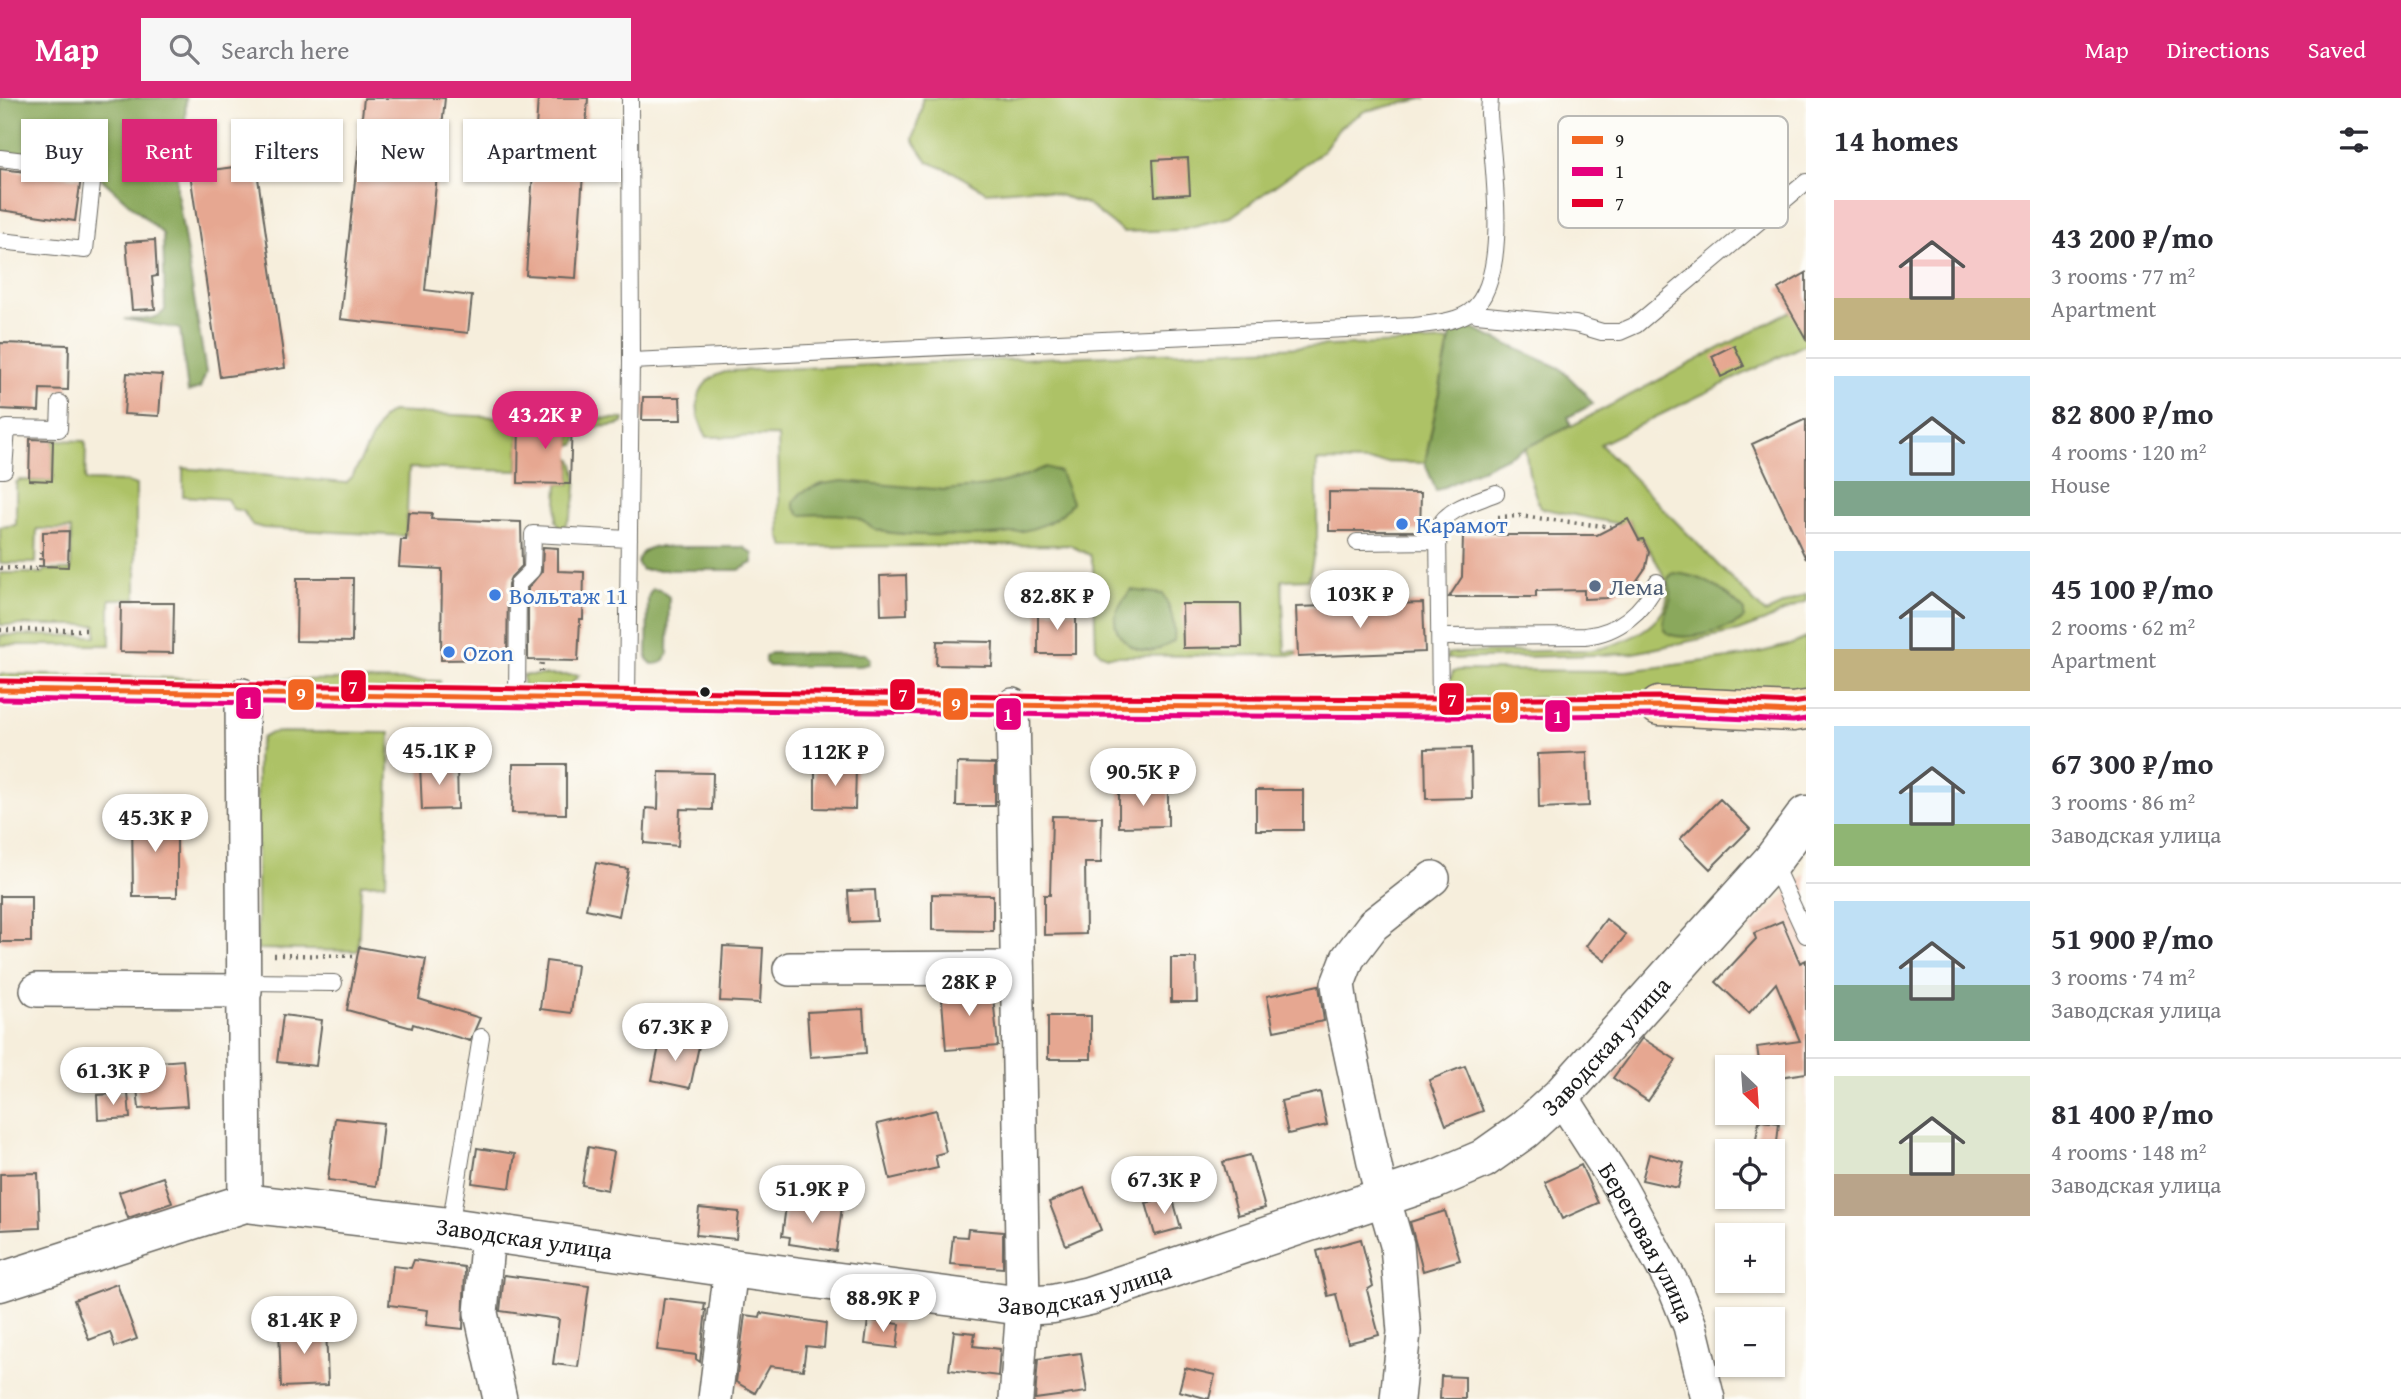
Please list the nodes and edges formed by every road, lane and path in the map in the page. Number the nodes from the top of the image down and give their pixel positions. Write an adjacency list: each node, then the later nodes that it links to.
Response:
1 (629, 98): 9 (lane)
2 (1490, 98): 8 (lane)
3 (0, 158): 7 (lane)
4 (1806, 182): 5 (lane)
5 (1788, 197)
6 (1751, 228): 8 (lane)
7 (0, 241)
8 (1471, 311): 9 (lane)
9 (631, 361): 15 (lane)
10 (60, 403): 11 (lane)
11 (0, 470)
12 (1496, 493): 16 (lane)
13 (1495, 517): 14 (path)
14 (1612, 527)
15 (629, 538): 27 (lane); 28 (lane)
16 (1438, 541): 17 (lane); 23 (lane)
17 (1357, 542)
18 (41, 552): 19 (path)
19 (0, 568)
20 (1657, 582): 23 (lane)
21 (0, 630): 22 (path)
22 (90, 631)
23 (1440, 637): 31 (lane)
24 (542, 660): 25 (path)
25 (541, 672)
26 (242, 695): 40 (street)
27 (517, 697)
28 (626, 699)
29 (1013, 705): 38 (street)
30 (1660, 706): 32 (main road)
31 (1440, 708)
32 (1806, 710)
33 (1806, 815): 34 (street, Заводская улица)
34 (1772, 860): 36 (lane); 44 (street, Заводская улица)
35 (1433, 878): 45 (street)
36 (1806, 935)
37 (357, 956): 40 (path)
38 (1017, 968): 39 (street); 51 (street)
39 (790, 970)
40 (244, 976): 41 (lane); 42 (street); 46 (street)
41 (334, 983)
42 (37, 990)
43 (481, 1037): 47 (lane)
44 (1561, 1096): 45 (street, Заводская улица); 56 (street, Береговая улица)
45 (1384, 1196): 51 (street, Заводская улица); 55 (street)
46 (245, 1203): 47 (street, Заводская улица); 50 (street, Заводская улица)
47 (450, 1227): 48 (street, Заводская улица)
48 (488, 1233): 49 (street, Заводская улица); 52 (street)
49 (732, 1268): 51 (street, Заводская улица); 53 (street)
50 (0, 1282)
51 (1023, 1306): 54 (street)
52 (500, 1399)
53 (715, 1399)
54 (1016, 1399)
55 (1397, 1399)
56 (1708, 1399)

